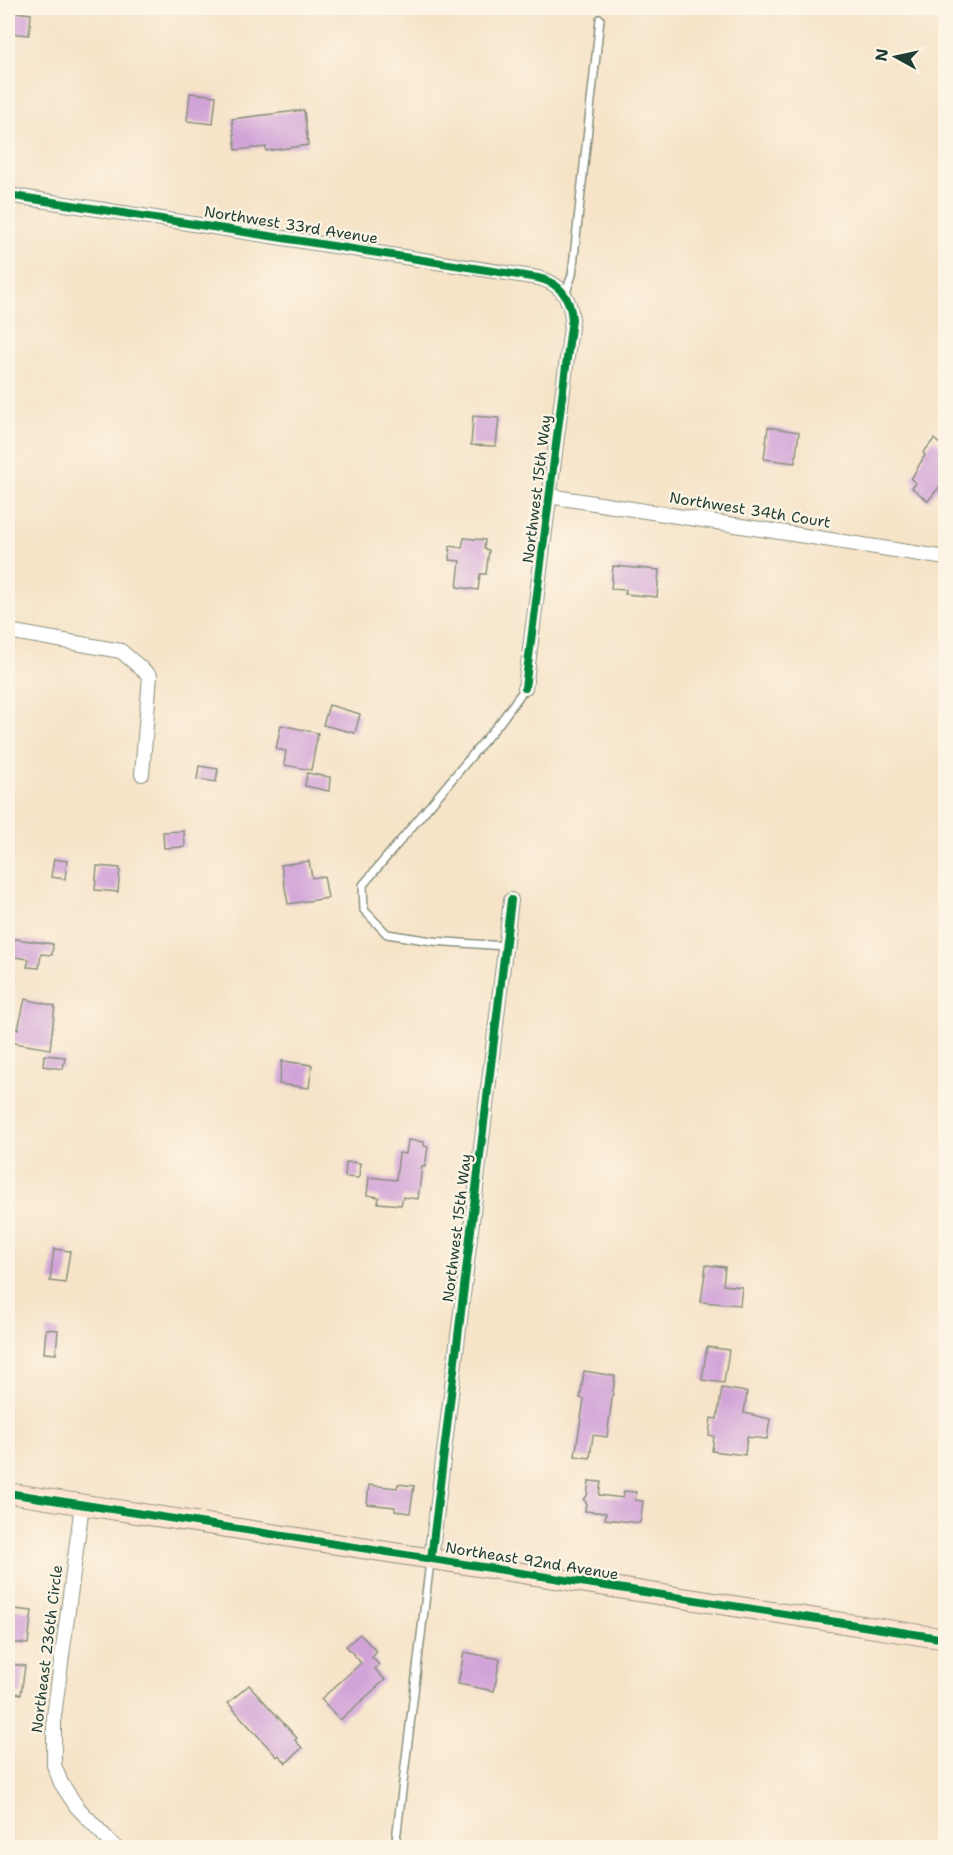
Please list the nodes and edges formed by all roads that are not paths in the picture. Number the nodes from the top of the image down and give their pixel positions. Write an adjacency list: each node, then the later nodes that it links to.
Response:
1 (600, 19): 3 (lane, Northwest 15th Way)
2 (8, 195): 3 (street, Northwest 33rd Avenue)
3 (565, 295): 4 (street, Northwest 15th Way)
4 (549, 495): 5 (street, Northwest 34th Court); 7 (street, Northwest 15th Way)
5 (945, 558)
6 (8, 631): 8 (street)
7 (525, 688): 10 (lane)
8 (142, 774)
9 (510, 900): 10 (street, Northwest 15th Way)
10 (505, 946): 13 (street, Northwest 15th Way)
11 (8, 1493): 12 (street, Northeast 92nd Avenue)
12 (82, 1505): 13 (street, Northeast 92nd Avenue); 15 (street, Northeast 236th Circle)
13 (430, 1559): 14 (street, Northeast 92nd Avenue); 16 (lane)
14 (945, 1639)
15 (116, 1848)
16 (395, 1848)

